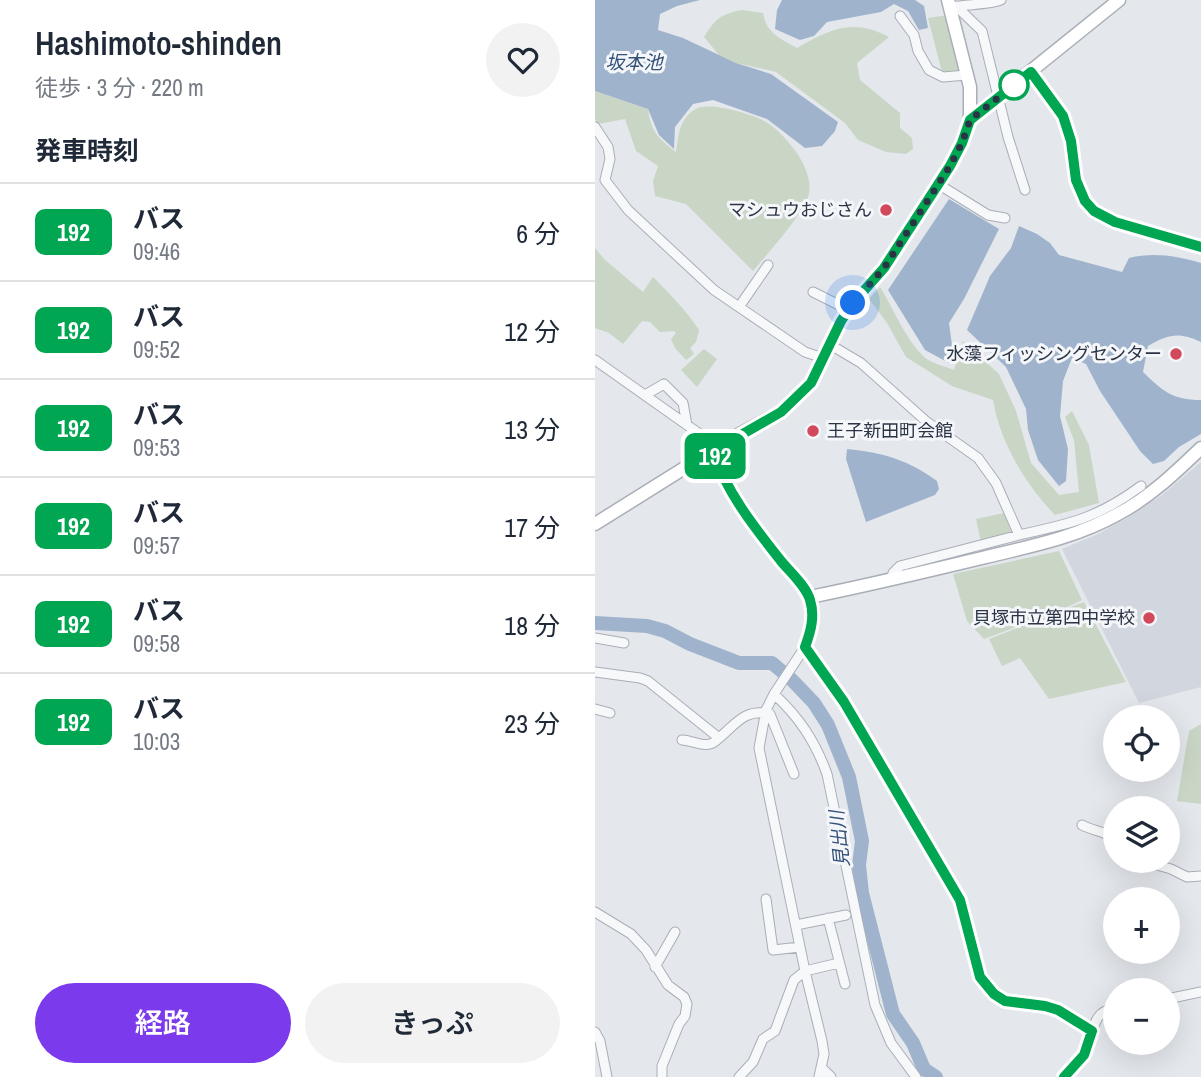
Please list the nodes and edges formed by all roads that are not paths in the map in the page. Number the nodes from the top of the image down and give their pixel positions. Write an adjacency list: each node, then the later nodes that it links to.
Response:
1 (1001, 0): 3 (street)
2 (1119, 0): 6 (street)
3 (978, 1): 4 (street)
4 (951, 5): 7 (street); 8 (street)
5 (900, 16): 7 (street)
6 (1031, 72): 8 (street); 14 (street)
7 (967, 75): 9 (street)
8 (999, 97): 9 (street); 12 (street)
9 (970, 120): 11 (street)
10 (595, 127): 17 (street)
11 (938, 184): 13 (street); 18 (street)
12 (1025, 190)
13 (1005, 218)
14 (1201, 247)
15 (768, 265): 17 (street)
16 (813, 292): 18 (street)
17 (739, 307): 20 (street)
18 (849, 310): 19 (street)
19 (829, 344): 20 (street); 29 (street)
20 (823, 358): 25 (street)
21 (595, 360): 22 (street)
22 (645, 395): 23 (street); 23 (street)
23 (687, 425): 25 (street)
24 (1201, 448): 27 (street)
25 (713, 451): 28 (street); 31 (street)
26 (1141, 486): 27 (street)
27 (1114, 511): 29 (street); 30 (street)
28 (595, 524)
29 (1019, 535): 30 (street)
30 (892, 580): 31 (street)
31 (810, 597): 34 (street)
32 (595, 638): 33 (street)
33 (624, 643)
34 (805, 647): 36 (street); 61 (street)
35 (595, 671): 40 (street)
36 (774, 694): 39 (street); 68 (street)
37 (595, 709): 38 (street)
38 (610, 713)
39 (765, 713): 40 (street); 42 (street); 51 (street)
40 (719, 738): 41 (street)
41 (682, 740)
42 (794, 774)
43 (1082, 825): 44 (street)
44 (1103, 832)
45 (1179, 873): 46 (street)
46 (1201, 876)
47 (766, 899): 53 (street)
48 (595, 912): 55 (street)
49 (846, 915): 50 (street)
50 (828, 918): 51 (street); 54 (street)
51 (796, 925): 53 (street)
52 (675, 932): 55 (street)
53 (800, 947): 56 (street)
54 (839, 963): 56 (street); 57 (street)
55 (655, 967): 65 (street)
56 (805, 971): 63 (street); 66 (street)
57 (845, 984)
58 (1201, 992): 59 (street)
59 (1180, 996)
60 (1103, 1013): 61 (street)
61 (1092, 1031): 69 (street)
62 (595, 1032): 64 (street)
63 (820, 1073): 67 (street)
64 (607, 1077)
65 (661, 1077)
66 (739, 1077)
67 (831, 1077)
68 (916, 1077)
69 (1064, 1077)

